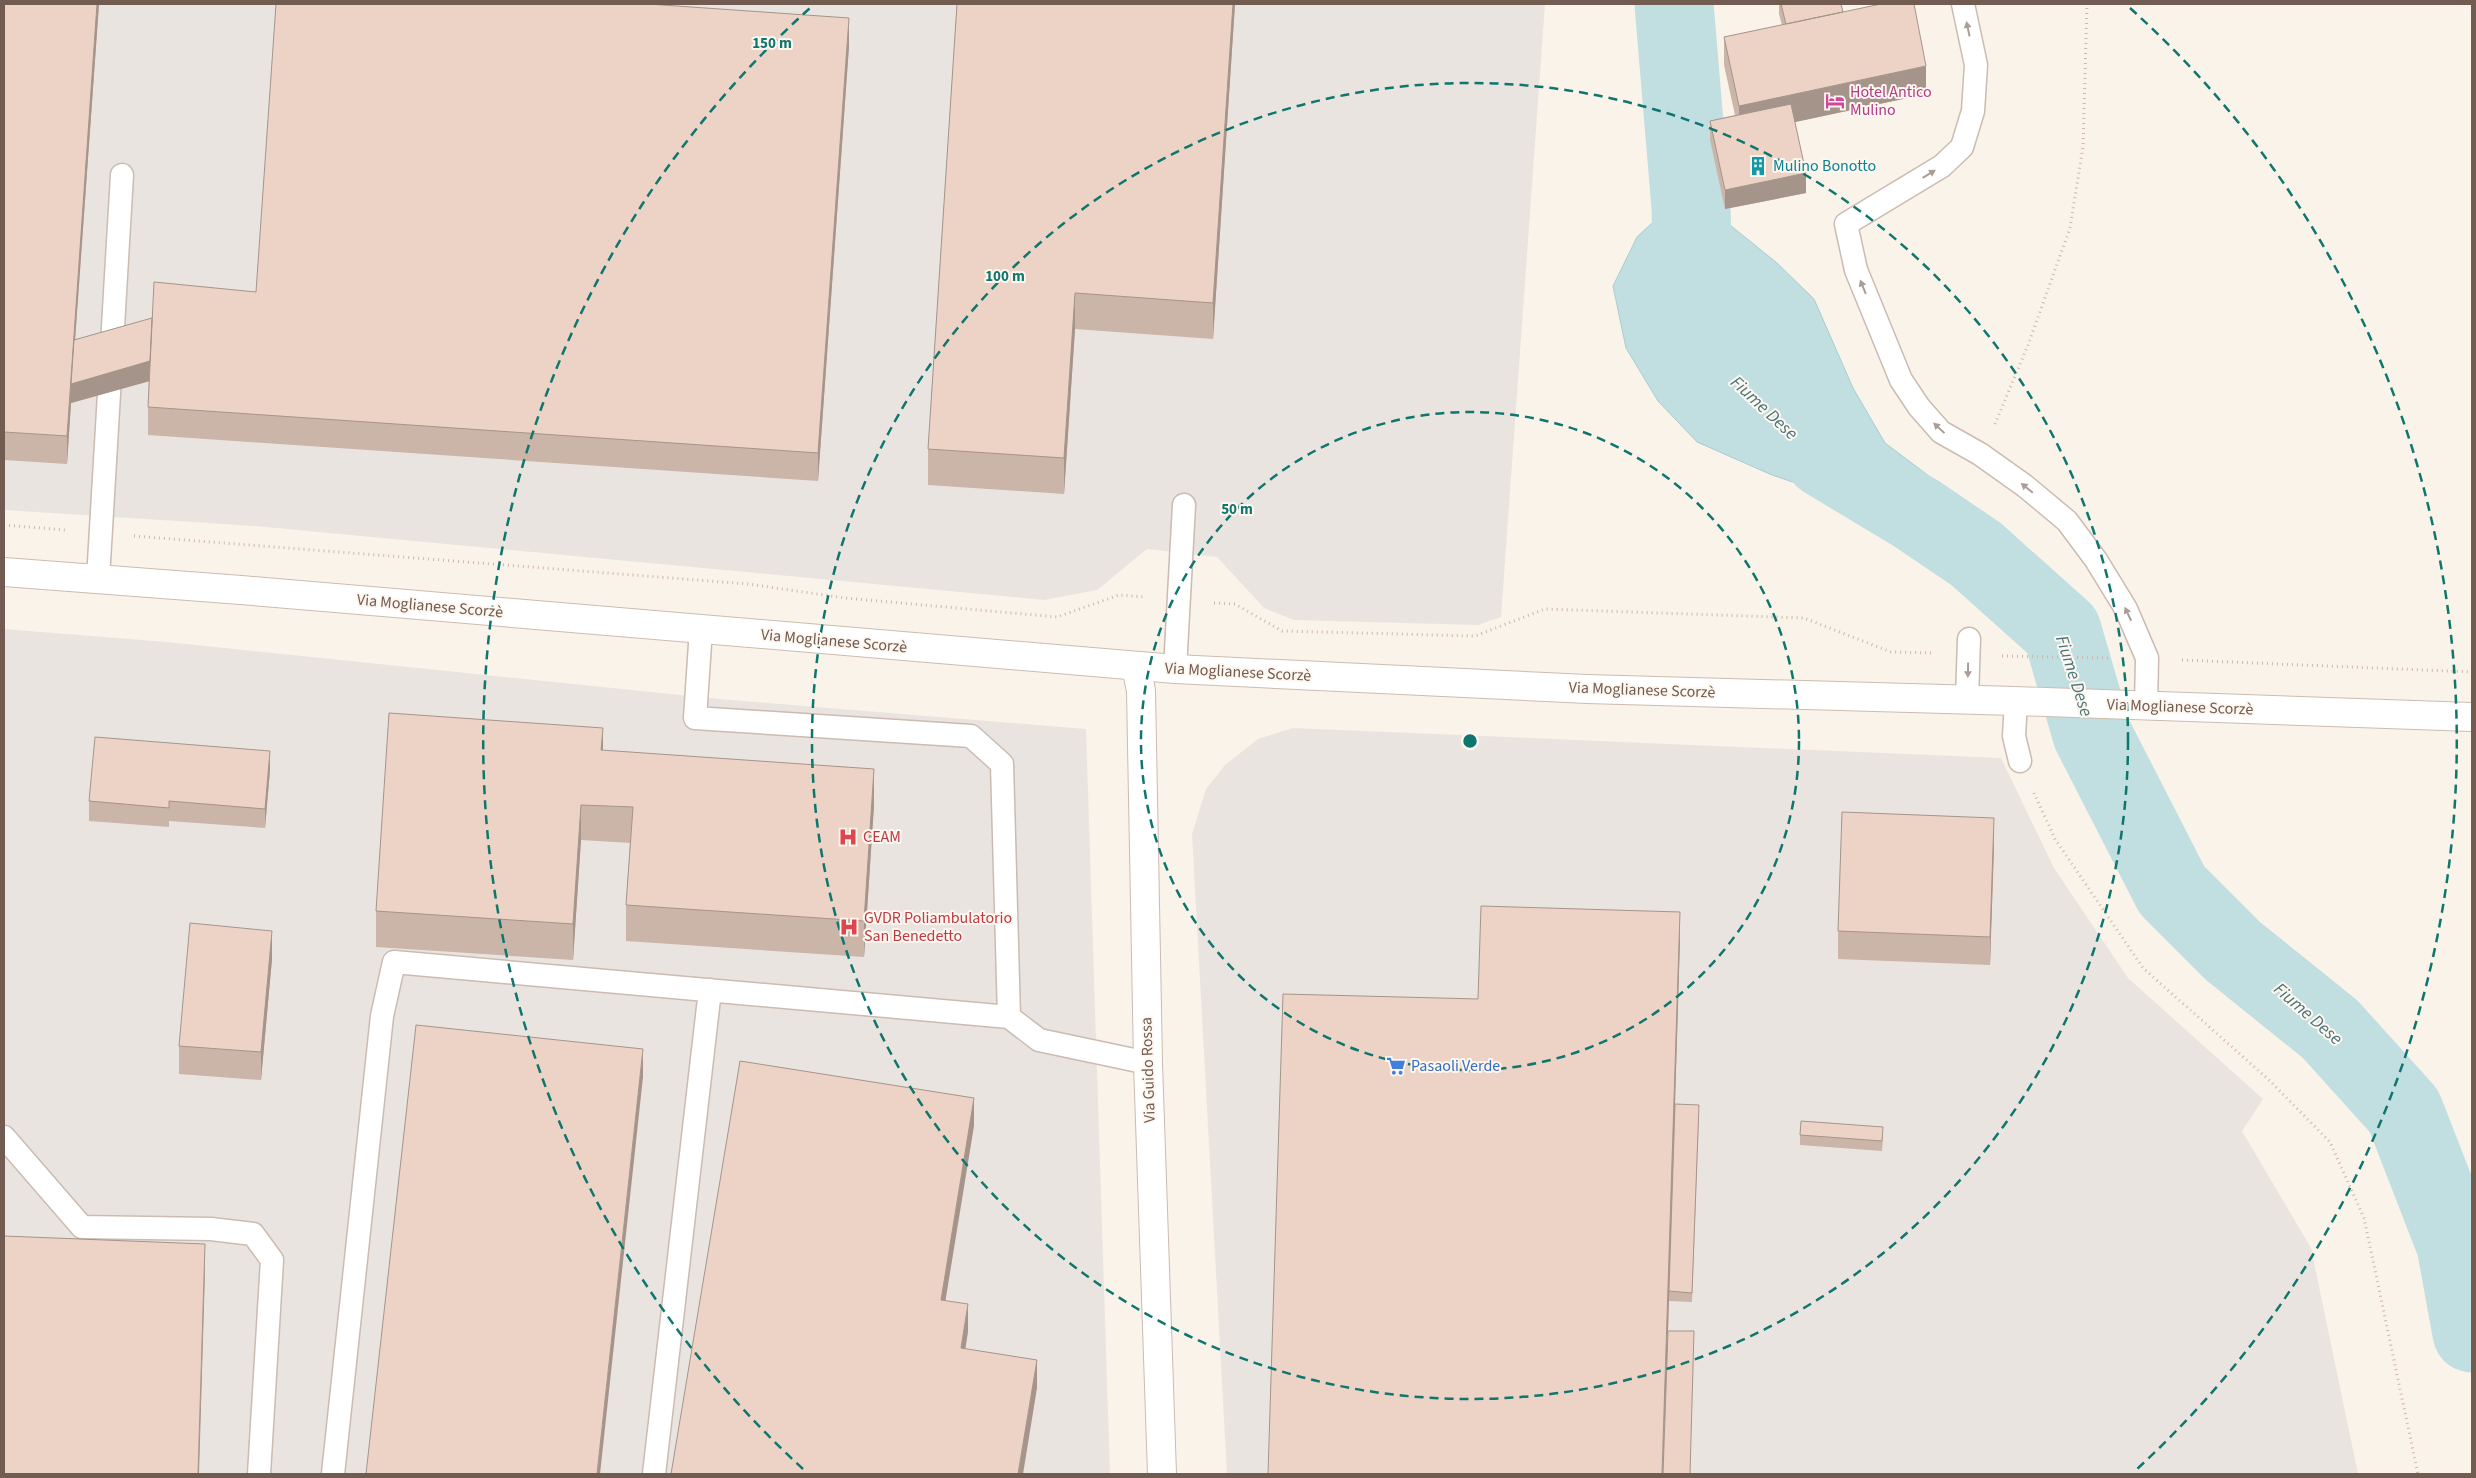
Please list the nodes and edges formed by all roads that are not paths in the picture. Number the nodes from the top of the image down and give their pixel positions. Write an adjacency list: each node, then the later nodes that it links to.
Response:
1 (1963, 4): 12 (lane, one-way to 1)
2 (122, 175): 5 (lane)
3 (1184, 505): 9 (lane)
4 (4, 572): 5 (main road, Via Moglianese Scorzè)
5 (98, 579): 6 (main road, Via Moglianese Scorzè)
6 (701, 629): 8 (main road, Via Moglianese Scorzè); 16 (lane)
7 (1969, 647): 10 (lane, one-way to 10)
8 (1136, 666): 9 (main road, Via Moglianese Scorzè); 17 (main road, Via Guido Rossa)
9 (1175, 669): 10 (main road, Via Moglianese Scorzè)
10 (1967, 700): 11 (main road, Via Moglianese Scorzè)
11 (2016, 701): 12 (main road, Via Moglianese Scorzè); 14 (lane)
12 (2146, 705): 13 (main road, Via Moglianese Scorzè)
13 (2472, 718)
14 (2020, 761)
15 (710, 990): 16 (lane); 20 (lane); 21 (lane)
16 (1010, 1017): 17 (lane)
17 (1148, 1063): 22 (main road, Via Guido Rossa)
18 (4, 1137): 19 (lane)
19 (259, 1474)
20 (333, 1474)
21 (654, 1474)
22 (1162, 1474)

